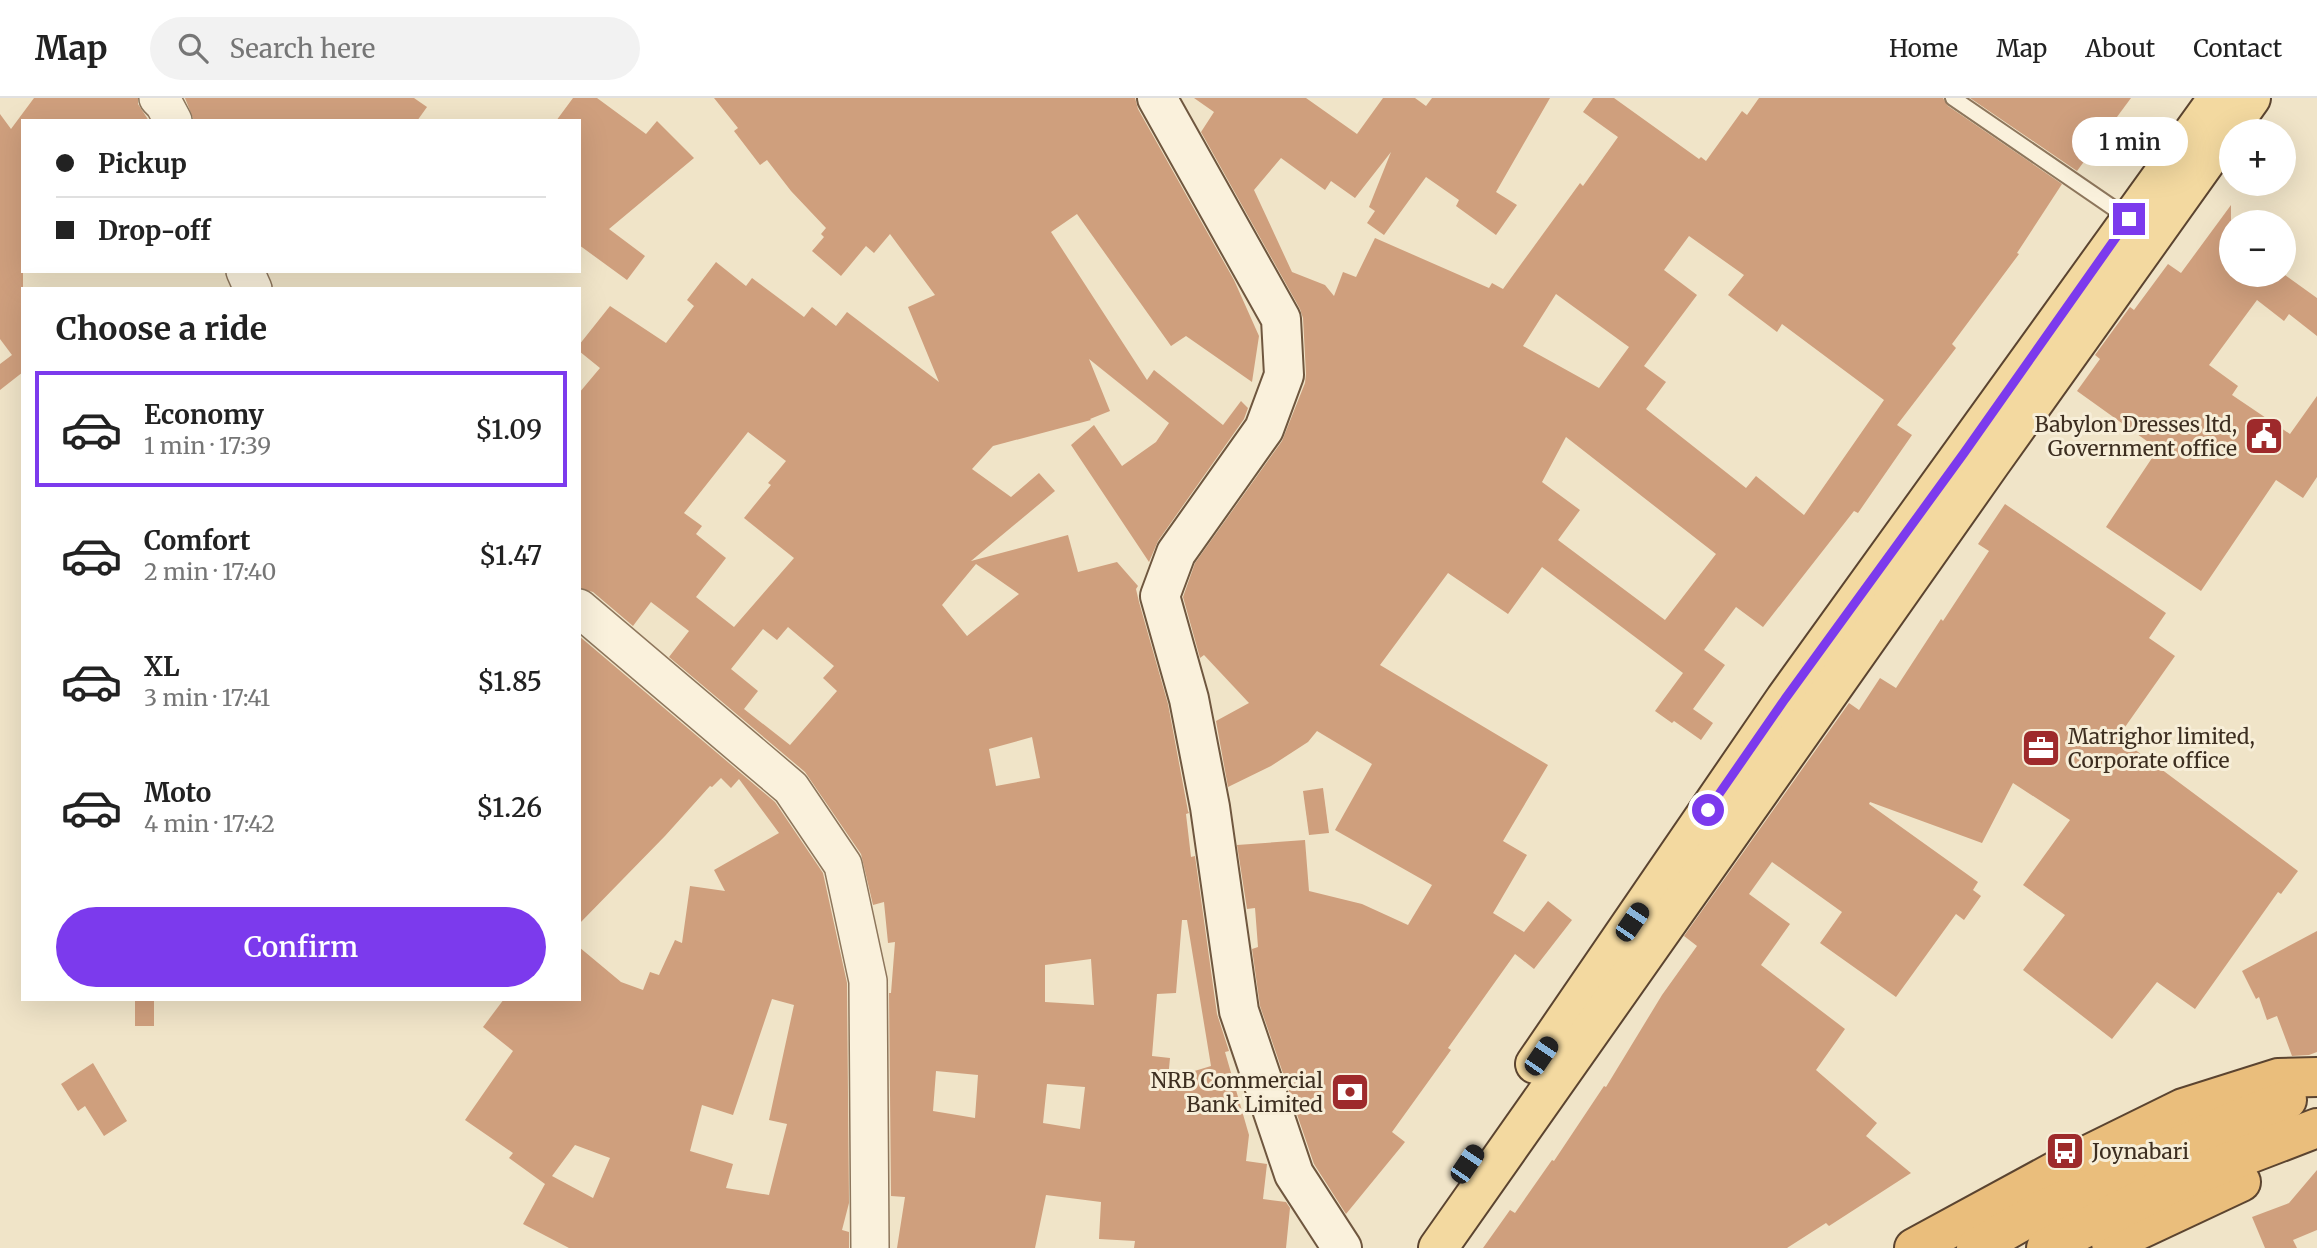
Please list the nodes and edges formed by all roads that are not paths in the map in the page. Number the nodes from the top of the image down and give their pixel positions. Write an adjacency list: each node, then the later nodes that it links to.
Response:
1 (158, 98): 6 (street)
2 (1157, 98): 14 (main road)
3 (1953, 98): 7 (lane)
4 (2218, 98): 7 (main road)
5 (2251, 98): 16 (main road)
6 (172, 119)
7 (2129, 219): 15 (main road)
8 (581, 610): 13 (street)
9 (2317, 1077): 17 (highway)
10 (2317, 1089): 18 (highway)
11 (2317, 1128): 19 (highway)
12 (2317, 1144): 20 (highway)
13 (870, 1248)
14 (1342, 1248)
15 (1411, 1248)
16 (1438, 1248)
17 (1914, 1248)
18 (1976, 1248)
19 (2046, 1248)
20 (2101, 1248)

